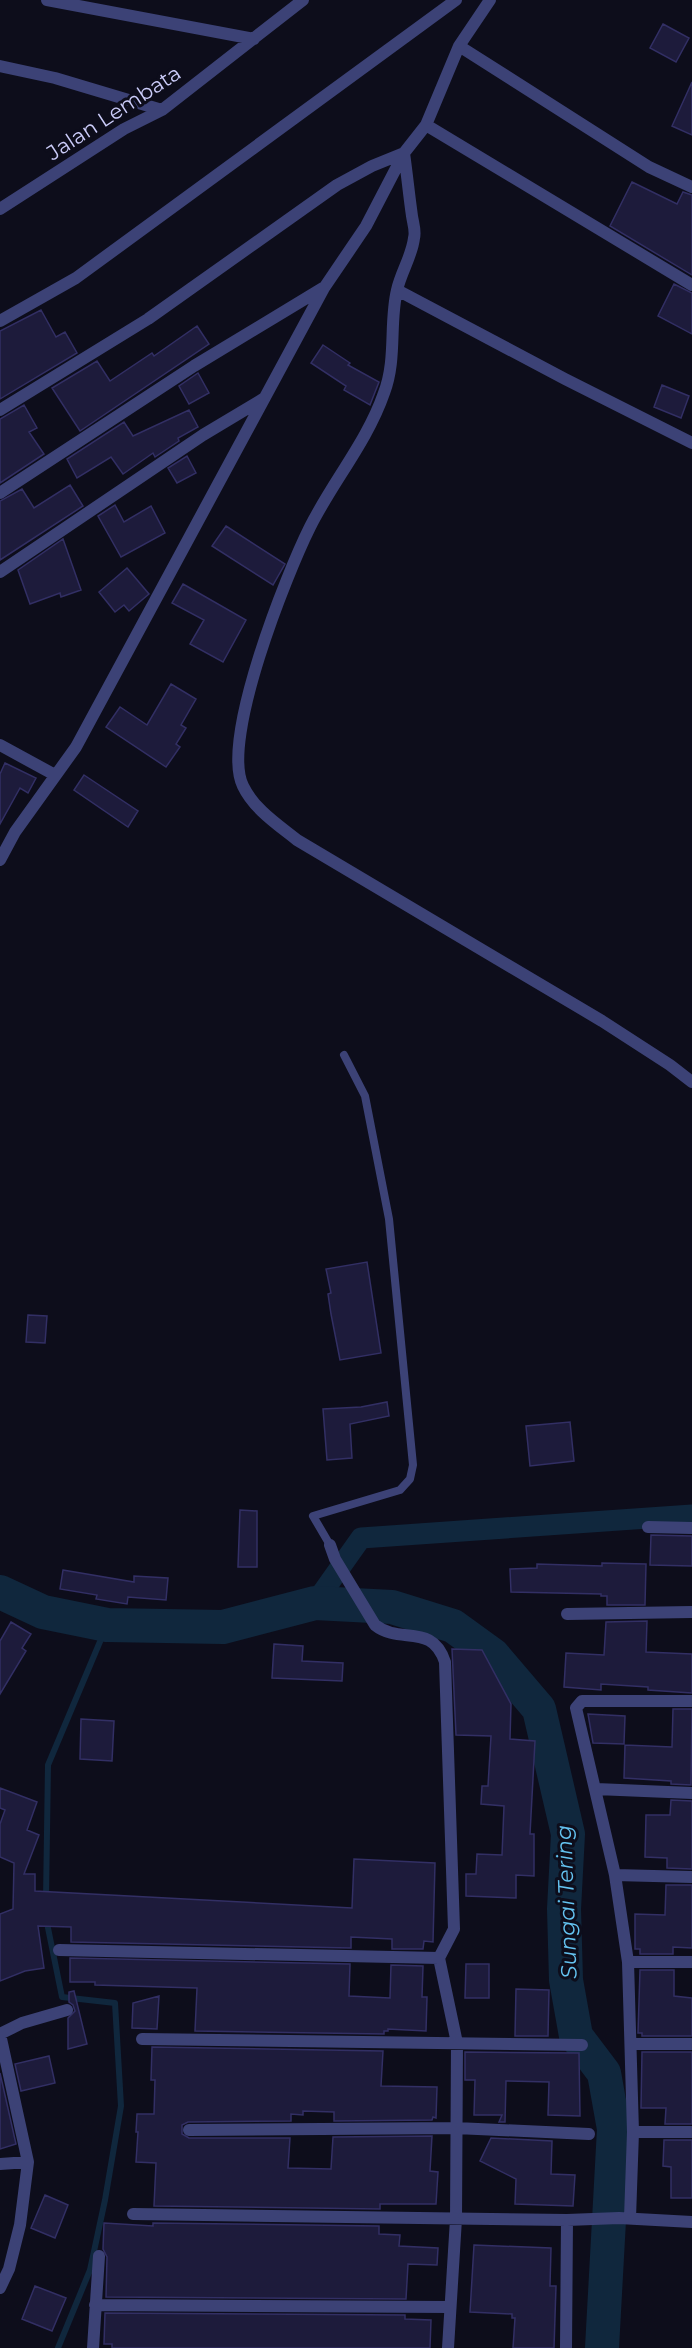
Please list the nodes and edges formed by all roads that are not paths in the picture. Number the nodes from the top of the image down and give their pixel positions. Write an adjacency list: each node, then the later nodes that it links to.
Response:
1 (47, 0): 5 (street)
2 (303, 0): 5 (street, Jalan Lembata)
3 (456, 0): 16 (street)
4 (490, 0): 6 (street)
5 (254, 39): 8 (street, Jalan Lembata)
6 (459, 46): 9 (street); 11 (street)
7 (0, 66): 8 (street)
8 (162, 110): 12 (street, Jalan Lembata)
9 (426, 126): 10 (street); 13 (street)
10 (404, 153): 14 (street); 15 (street); 18 (street)
11 (692, 187)
12 (0, 209)
13 (692, 285)
14 (324, 288): 17 (street); 20 (street)
15 (397, 290): 19 (street); 26 (street)
16 (0, 321)
17 (264, 398): 21 (street); 23 (street)
18 (0, 410)
19 (692, 443)
20 (0, 493)
21 (0, 572)
22 (0, 745): 23 (street)
23 (55, 775): 24 (street)
24 (0, 860)
25 (344, 1055): 29 (lane)
26 (692, 1082)
27 (648, 1527): 28 (street)
28 (692, 1528)
29 (330, 1545): 38 (street)
30 (692, 1612): 31 (street)
31 (567, 1614)
32 (692, 1701): 33 (street)
33 (596, 1789): 34 (street); 35 (street)
34 (692, 1793)
35 (615, 1875): 36 (street); 39 (street)
36 (692, 1877)
37 (59, 1950): 38 (street)
38 (439, 1958): 44 (street)
39 (628, 1962): 40 (street); 45 (street)
40 (692, 1962)
41 (67, 2010): 42 (street)
42 (0, 2034): 53 (street)
43 (142, 2039): 44 (street)
44 (457, 2043): 47 (street); 48 (street)
45 (631, 2044): 46 (street); 50 (street)
46 (692, 2044)
47 (582, 2045)
48 (456, 2128): 49 (street); 52 (street); 57 (street)
49 (189, 2130)
50 (633, 2132): 51 (street); 56 (street)
51 (692, 2132)
52 (589, 2134)
53 (28, 2162): 54 (street); 61 (street)
54 (0, 2164)
55 (133, 2214): 57 (street)
56 (625, 2218): 58 (street); 59 (street)
57 (456, 2219): 58 (street); 63 (street)
58 (567, 2220): 66 (street)
59 (692, 2222)
60 (99, 2256): 62 (street)
61 (0, 2288)
62 (95, 2305): 63 (street); 64 (street)
63 (450, 2307): 65 (street)
64 (93, 2348)
65 (448, 2348)
66 (566, 2348)

